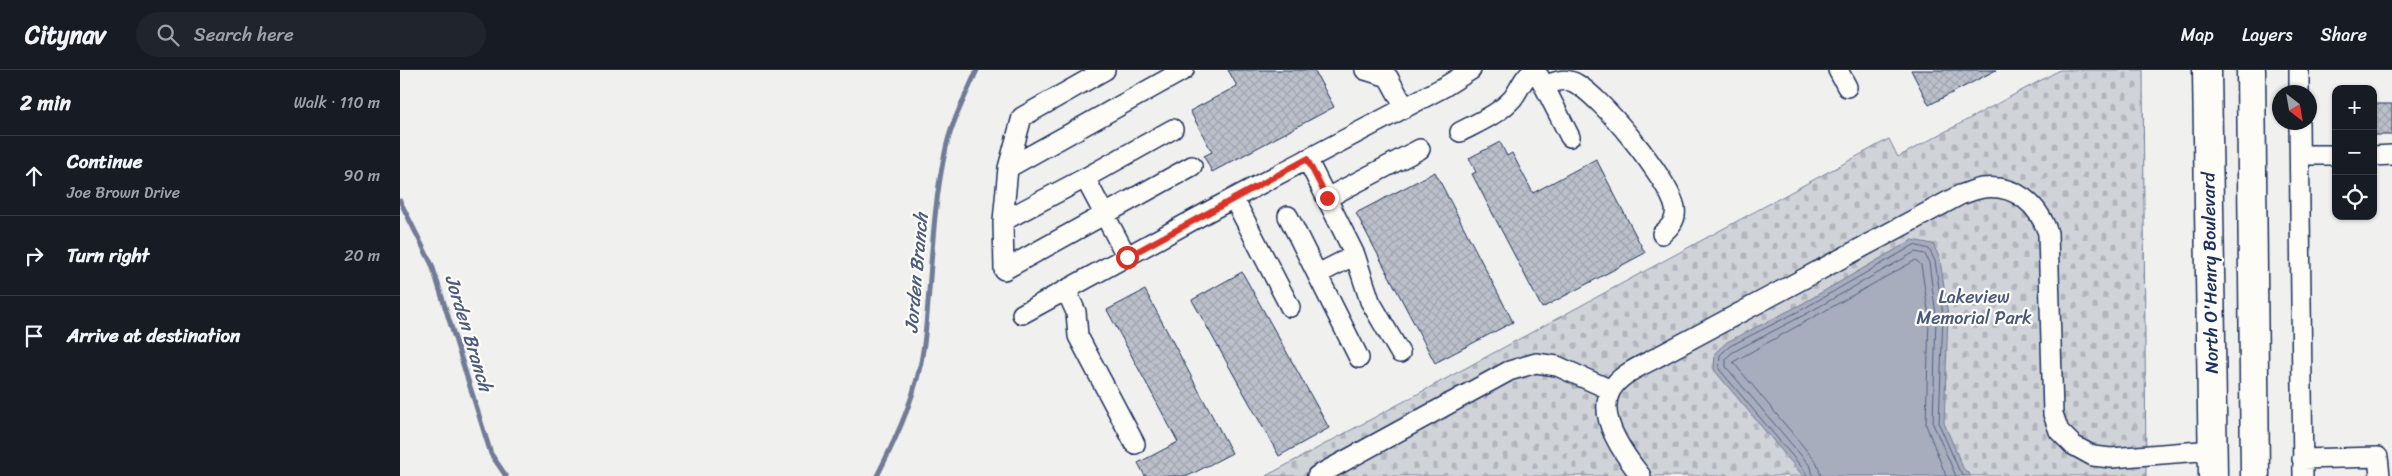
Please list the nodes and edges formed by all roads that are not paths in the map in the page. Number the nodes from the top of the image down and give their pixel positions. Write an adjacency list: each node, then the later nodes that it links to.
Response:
1 (1105, 70): 24 (street)
2 (1184, 70): 24 (street)
3 (1365, 70): 12 (street)
4 (1471, 70): 12 (street)
5 (1838, 70): 11 (street)
6 (2206, 70): 42 (highway, North O'Henry Boulevard)
7 (2252, 70): 46 (highway)
8 (2299, 70): 10 (street)
9 (1538, 75): 15 (street); 16 (street); 31 (street)
10 (2299, 85)
11 (1847, 87)
12 (1405, 108): 22 (street)
13 (1173, 129): 25 (street)
14 (2299, 130): 18 (street)
15 (1460, 132)
16 (1570, 137)
17 (1420, 149): 26 (street)
18 (2300, 155): 19 (street); 43 (street)
19 (2332, 155)
20 (2377, 156): 21 (street)
21 (2392, 156)
22 (1307, 159): 26 (street); 27 (street)
23 (1192, 166): 28 (street)
24 (1008, 168): 30 (street)
25 (1085, 178): 28 (street); 30 (street)
26 (1327, 198): 32 (street)
27 (1234, 199): 33 (street); 36 (street)
28 (1105, 215): 30 (street); 33 (street)
29 (1288, 216): 34 (street)
30 (1003, 221)
31 (1662, 234)
32 (1355, 255): 34 (street); 38 (street)
33 (1127, 257): 35 (street)
34 (1318, 274): 39 (street)
35 (1066, 290): 37 (street); 41 (street)
36 (1290, 307)
37 (1022, 314)
38 (1400, 353)
39 (1359, 358)
40 (1611, 390): 42 (street); 44 (street); 45 (street)
41 (1135, 444)
42 (2213, 463)
43 (2302, 468): 47 (street)
44 (1317, 476)
45 (1642, 476)
46 (2255, 476)
47 (2380, 476)

